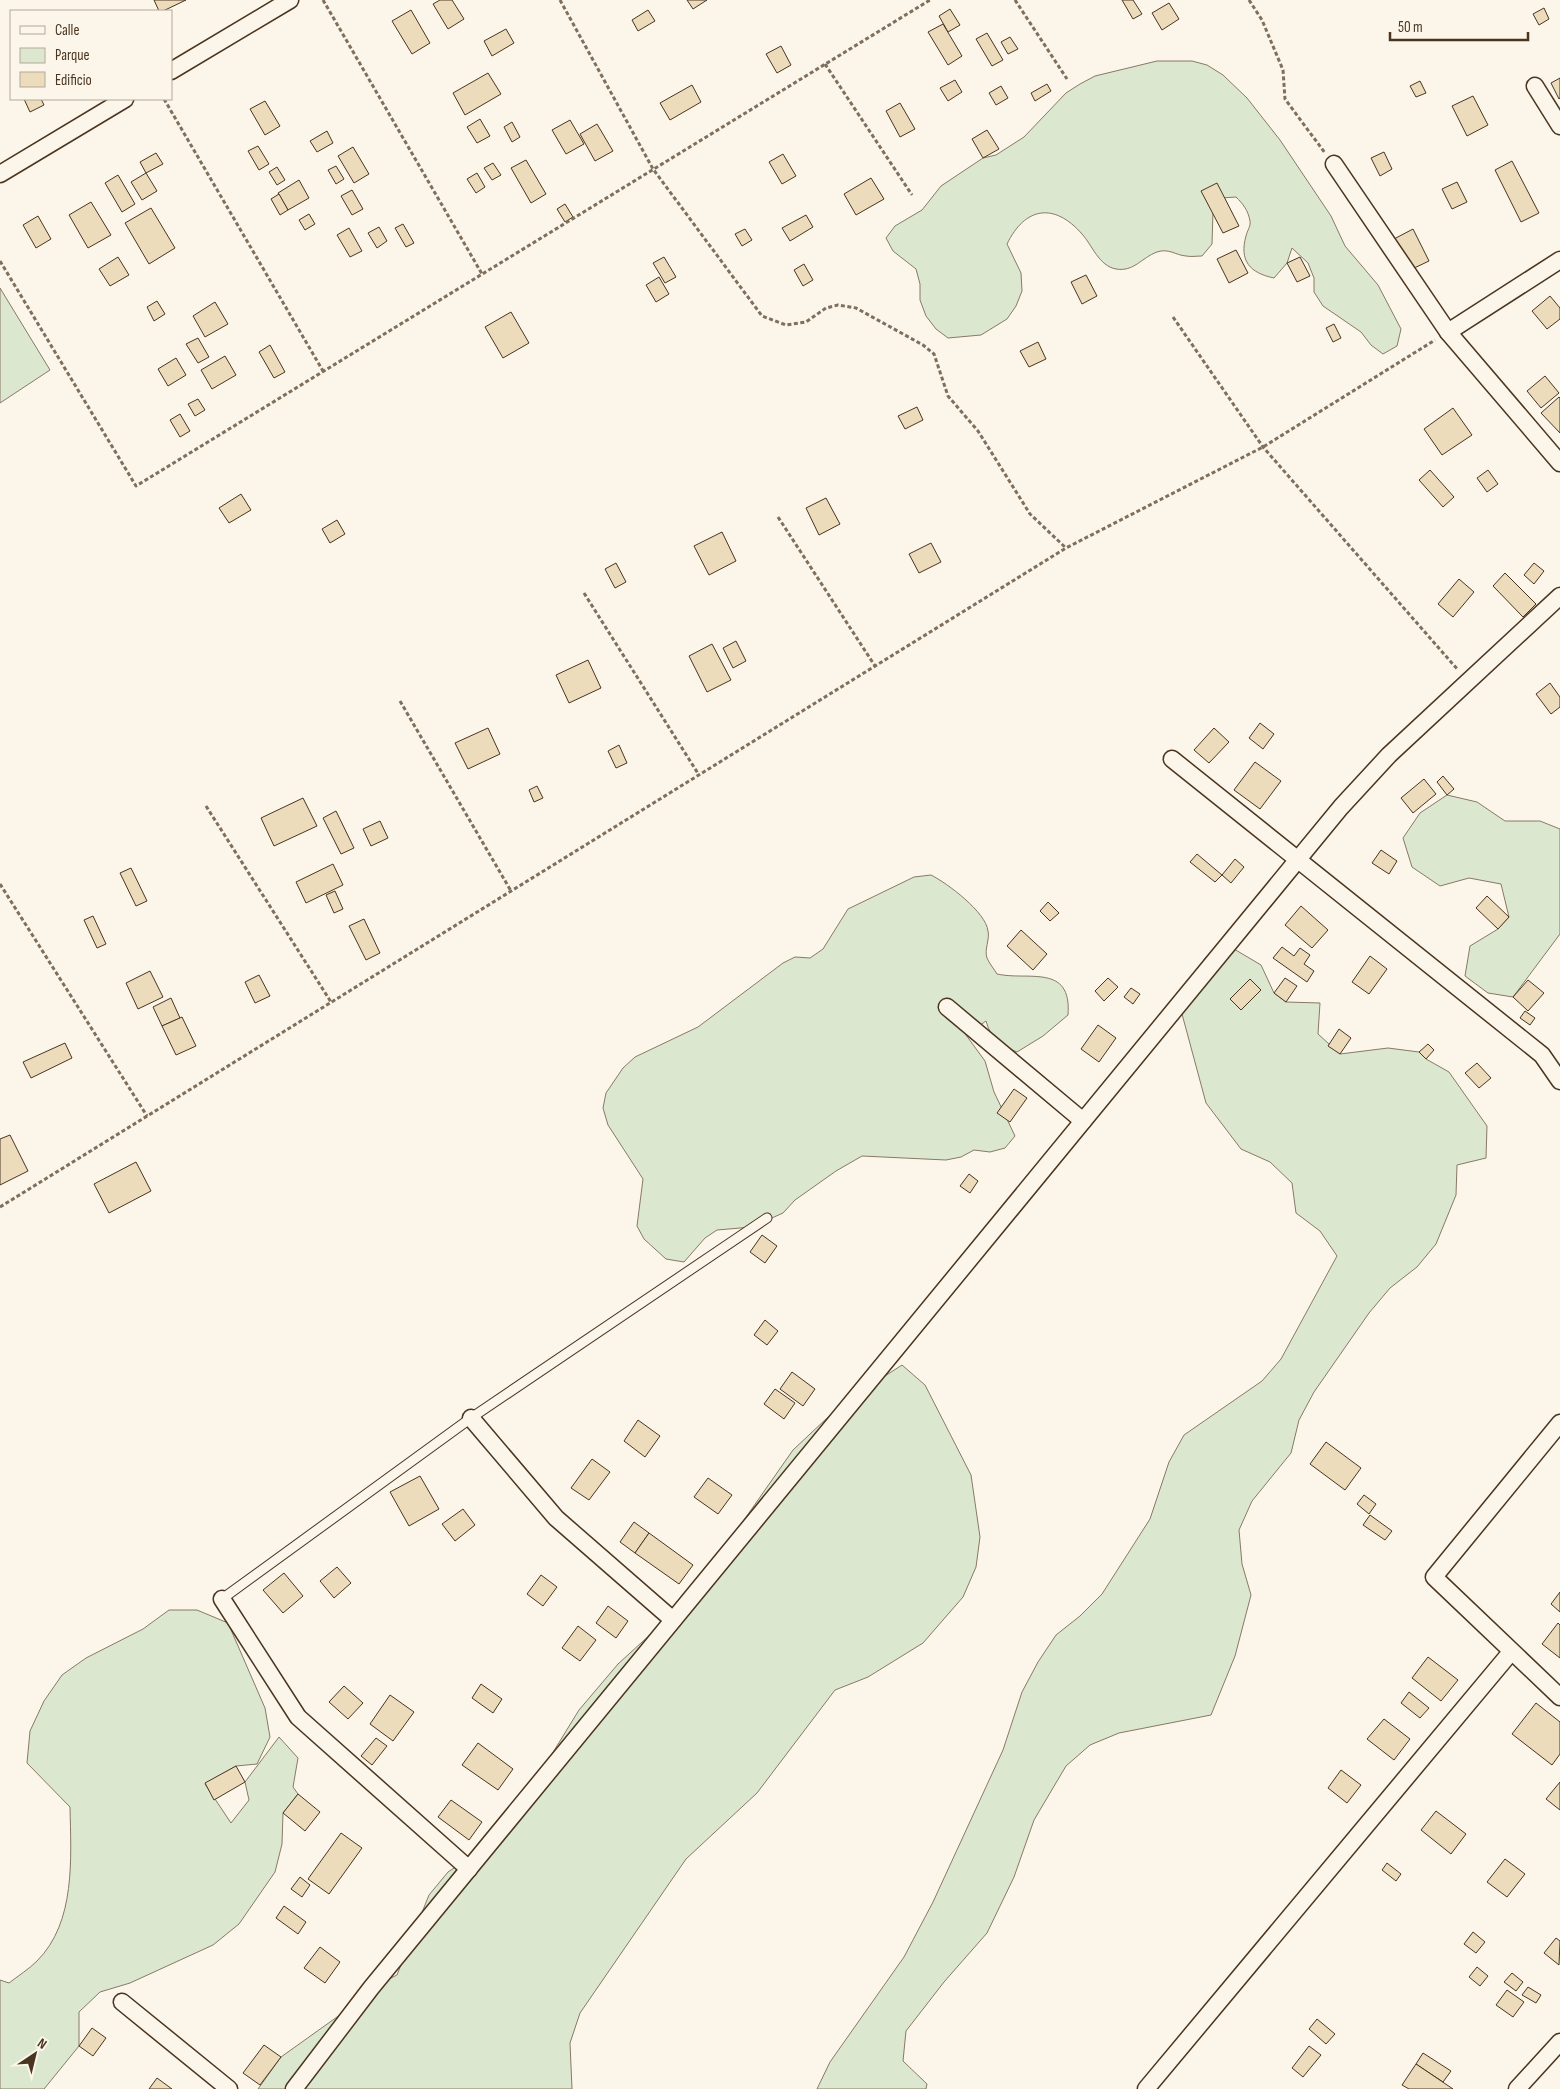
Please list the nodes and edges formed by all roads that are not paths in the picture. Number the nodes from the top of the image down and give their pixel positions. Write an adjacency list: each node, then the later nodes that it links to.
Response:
1 (290, 0): 2 (street)
2 (172, 70)
3 (1535, 86): 5 (street)
4 (123, 100): 7 (street)
5 (1560, 126)
6 (1334, 164): 9 (street)
7 (0, 174)
8 (1560, 260): 9 (street)
9 (1448, 332): 10 (street)
10 (1560, 463)
11 (1560, 596): 13 (street)
12 (1172, 759): 13 (street)
13 (1298, 860): 15 (street); 16 (street)
14 (947, 1007): 16 (street)
15 (1560, 1081)
16 (1084, 1121): 21 (street)
17 (767, 1218): 18 (lane)
18 (471, 1418): 20 (lane); 21 (street)
19 (1560, 1424): 22 (street)
20 (222, 1599): 24 (street)
21 (673, 1620): 24 (street)
22 (1511, 1652): 23 (street); 29 (street)
23 (1560, 1697)
24 (469, 1869): 28 (street)
25 (122, 2002): 27 (street)
26 (1560, 2042): 30 (street)
27 (229, 2089)
28 (294, 2089)
29 (1146, 2089)
30 (1517, 2089)

